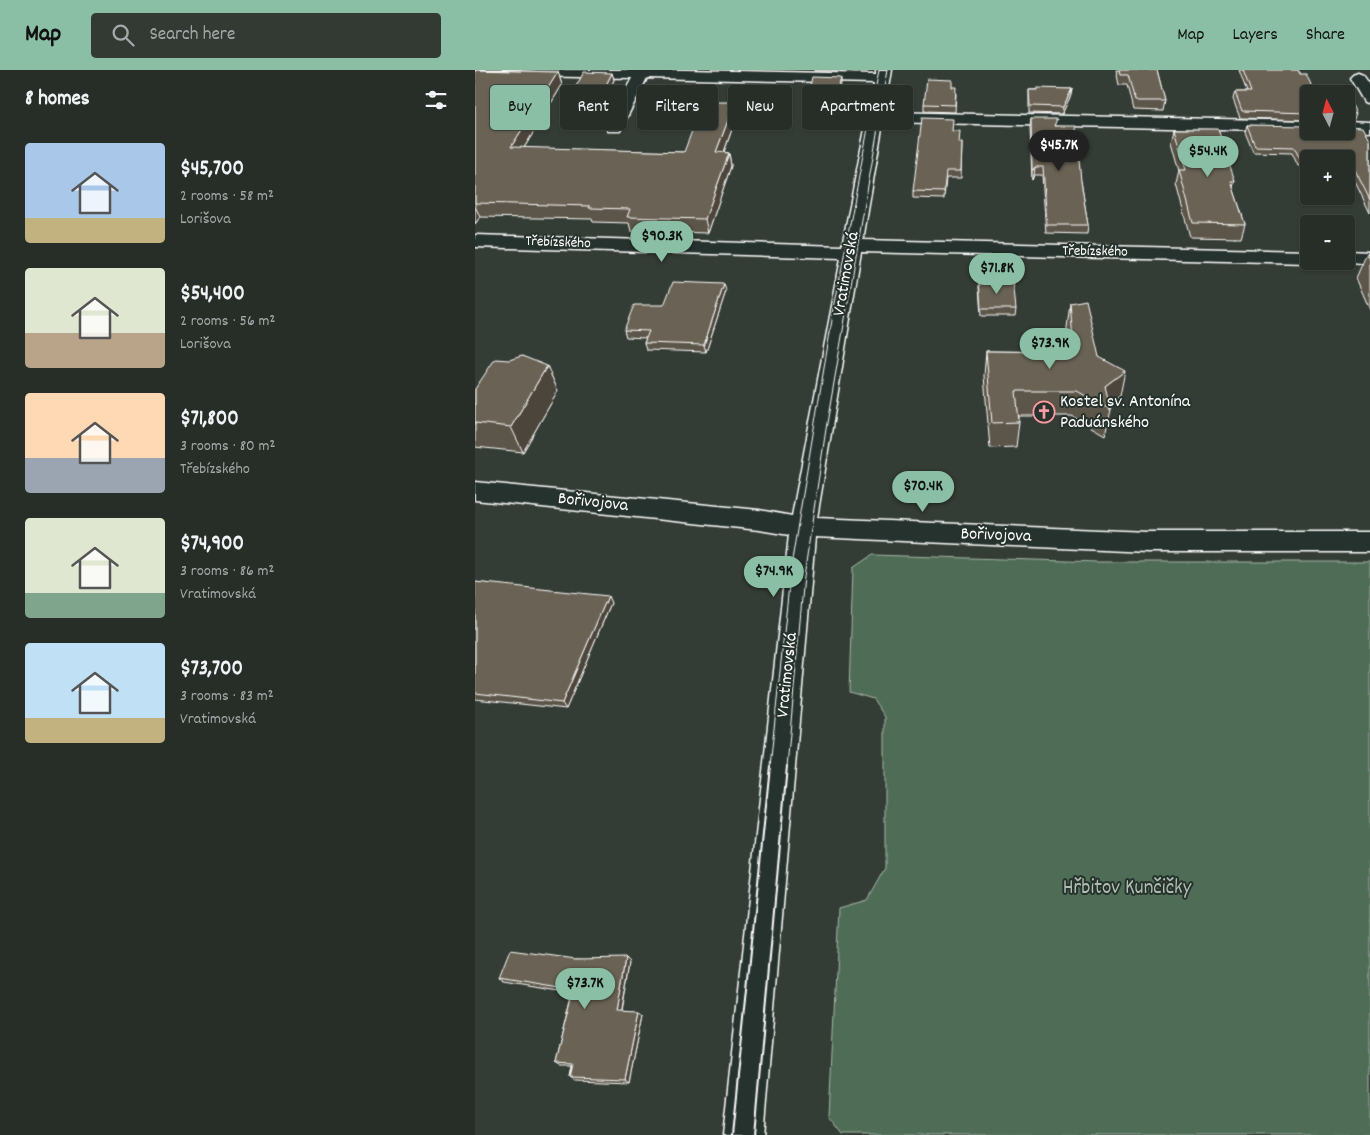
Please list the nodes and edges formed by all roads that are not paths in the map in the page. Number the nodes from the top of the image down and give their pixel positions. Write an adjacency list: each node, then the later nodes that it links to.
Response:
1 (475, 70): 4 (street)
2 (738, 73): 3 (street); 4 (street)
3 (883, 74)
4 (641, 75): 7 (street)
5 (1358, 78): 6 (street)
6 (1370, 99)
7 (627, 102)
8 (913, 118): 9 (street)
9 (1300, 126)
10 (1355, 126): 11 (street)
11 (1370, 127)
12 (874, 130): 14 (street, Vratimovská)
13 (475, 241): 14 (street, Třebízského)
14 (852, 249): 15 (street, Třebízského); 19 (street, Vratimovská)
15 (1300, 256)
16 (1355, 257): 17 (street)
17 (1370, 258)
18 (475, 491): 19 (street, Bořivojova)
19 (803, 527): 20 (street, Bořivojova); 21 (street, Vratimovská)
20 (1370, 542)
21 (743, 1135)

